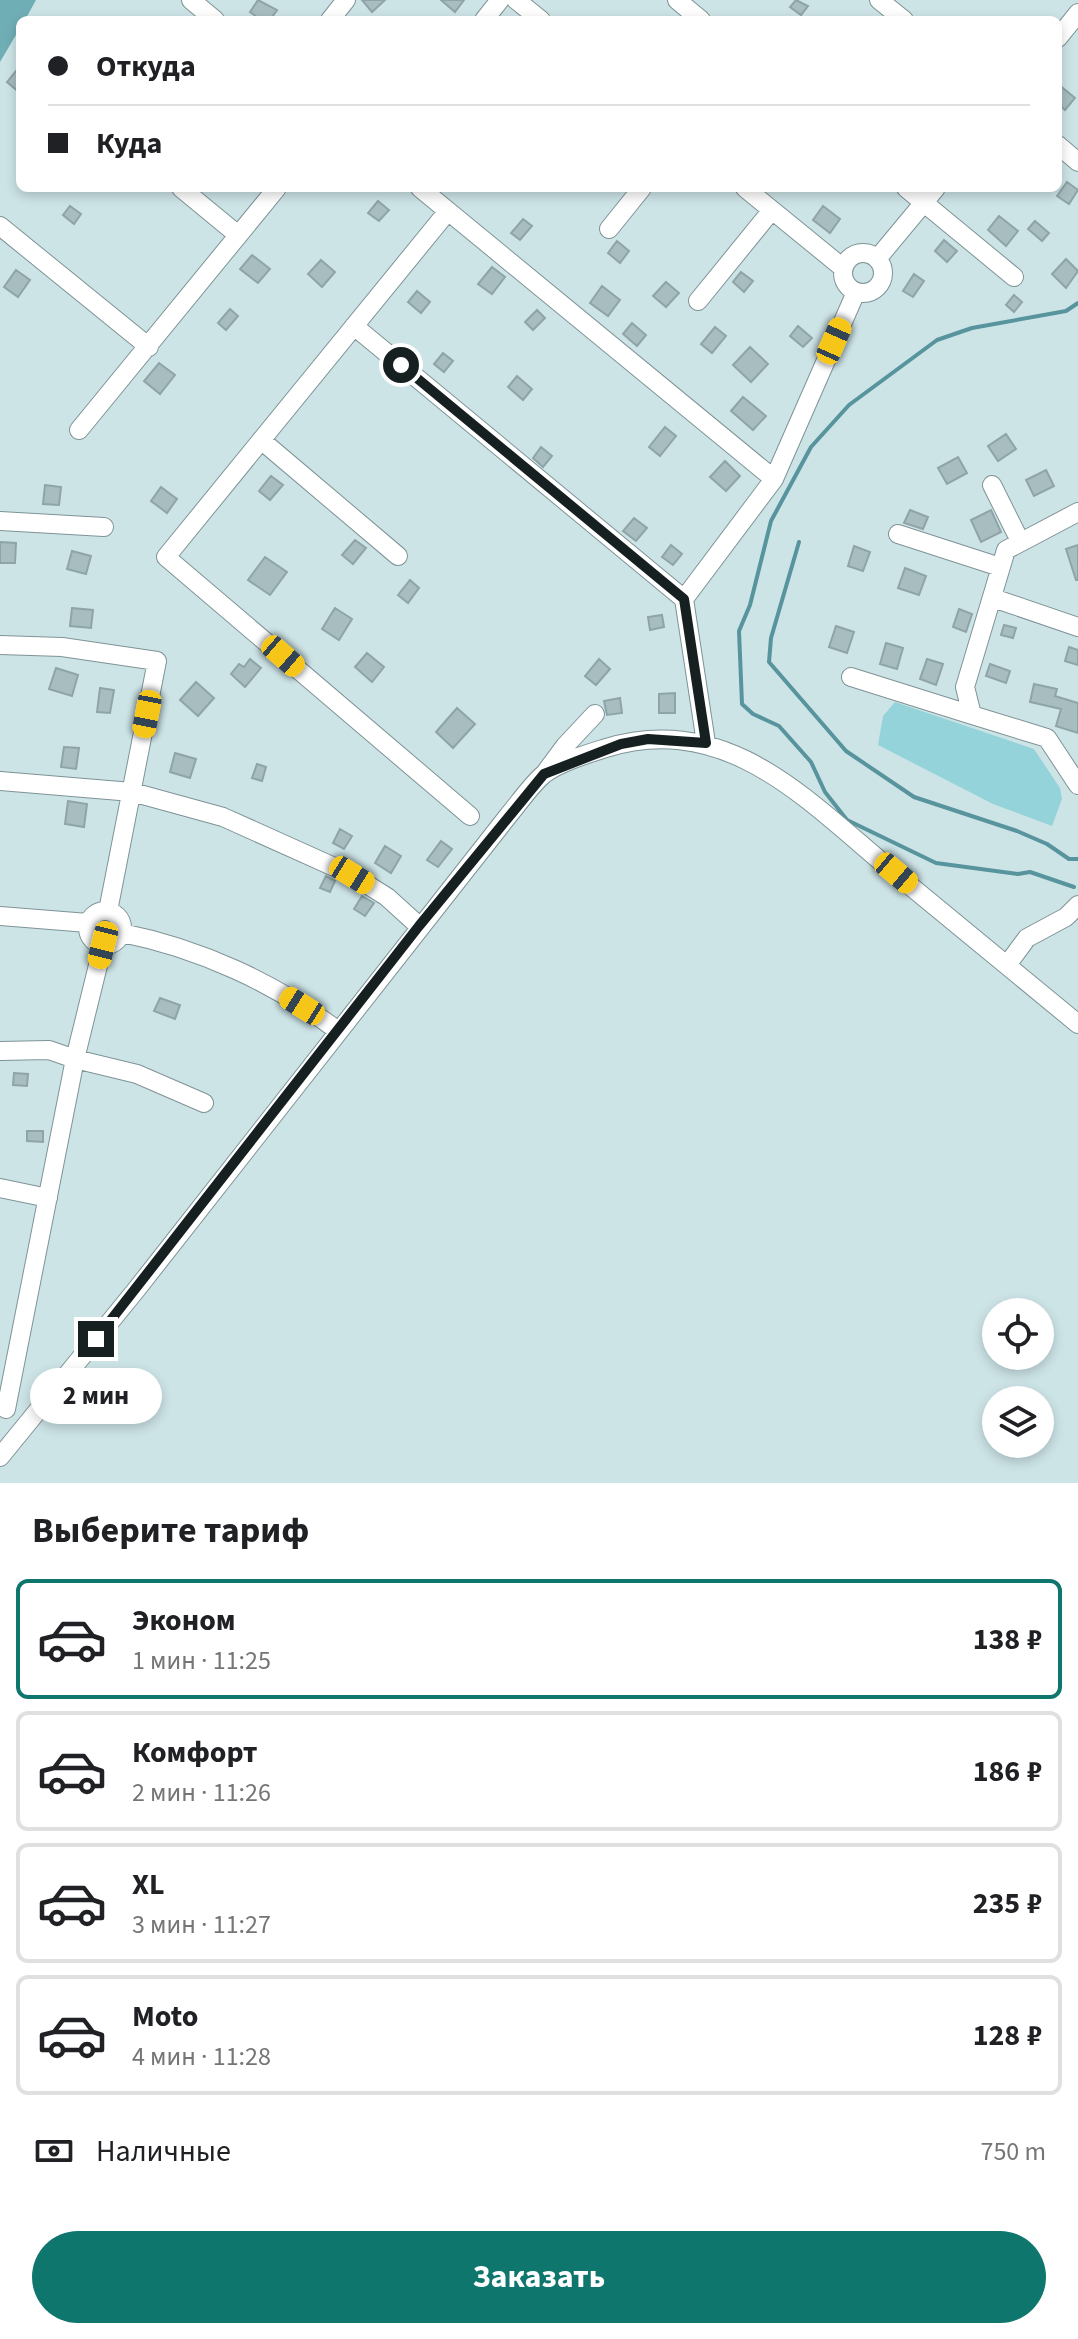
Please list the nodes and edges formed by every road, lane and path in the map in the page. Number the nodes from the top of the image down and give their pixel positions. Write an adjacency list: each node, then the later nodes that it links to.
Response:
1 (191, 0): 8 (street)
2 (346, 0): 9 (street)
3 (500, 0): 10 (street)
4 (516, 0): 11 (street)
5 (677, 0): 12 (street)
6 (879, 0): 13 (street)
7 (1078, 13): 14 (street)
8 (210, 16)
9 (333, 16)
10 (487, 16)
11 (536, 16)
12 (696, 16)
13 (899, 16)
14 (1062, 33)
15 (1062, 148): 16 (street)
16 (1078, 162)
17 (186, 192): 27 (street)
18 (274, 192): 27 (street)
19 (425, 192): 24 (street)
20 (639, 192): 26 (street)
21 (750, 192): 23 (street)
22 (930, 195): 28 (street); 30 (street)
23 (772, 210): 29 (street); 32 (street)
24 (448, 211): 33 (street); 37 (street)
25 (0, 226): 34 (street)
26 (609, 229)
27 (238, 235): 34 (street)
28 (877, 259): 29 (street); 31 (street)
29 (843, 268): 31 (street)
30 (1014, 277)
31 (856, 292): 37 (street)
32 (698, 301)
33 (354, 326): 36 (street); 47 (street)
34 (149, 347): 35 (street)
35 (79, 430)
36 (261, 440): 44 (street); 58 (street)
37 (774, 479): 47 (street)
38 (992, 485): 43 (street)
39 (1078, 512): 43 (street)
40 (0, 521): 41 (street)
41 (104, 527)
42 (898, 534): 45 (street)
43 (1020, 541): 45 (street)
44 (398, 556)
45 (1000, 567): 46 (street)
46 (993, 598): 48 (street); 52 (street)
47 (684, 599): 53 (street)
48 (1078, 627)
49 (0, 645): 57 (street)
50 (851, 677): 52 (street)
51 (595, 714): 54 (street)
52 (972, 715): 56 (street)
53 (706, 743): 54 (street); 66 (street)
54 (544, 774): 63 (street)
55 (0, 781): 57 (street)
56 (1078, 785)
57 (132, 792): 60 (street); 63 (street)
58 (470, 816)
59 (1078, 905): 66 (street)
60 (108, 911): 62 (street); 64 (street)
61 (0, 916): 62 (street)
62 (88, 923): 65 (street)
63 (419, 926): 68 (street)
64 (122, 933): 65 (street); 68 (street)
65 (103, 945): 70 (street)
66 (1007, 965): 67 (street)
67 (1078, 1024)
68 (338, 1031): 76 (street)
69 (0, 1051): 70 (street)
70 (75, 1059): 71 (street); 73 (street)
71 (204, 1103)
72 (0, 1188): 73 (street)
73 (48, 1198): 74 (street)
74 (7, 1362): 75 (street)
75 (3, 1409): 76 (street)
76 (25, 1428): 77 (street)
77 (0, 1457)

